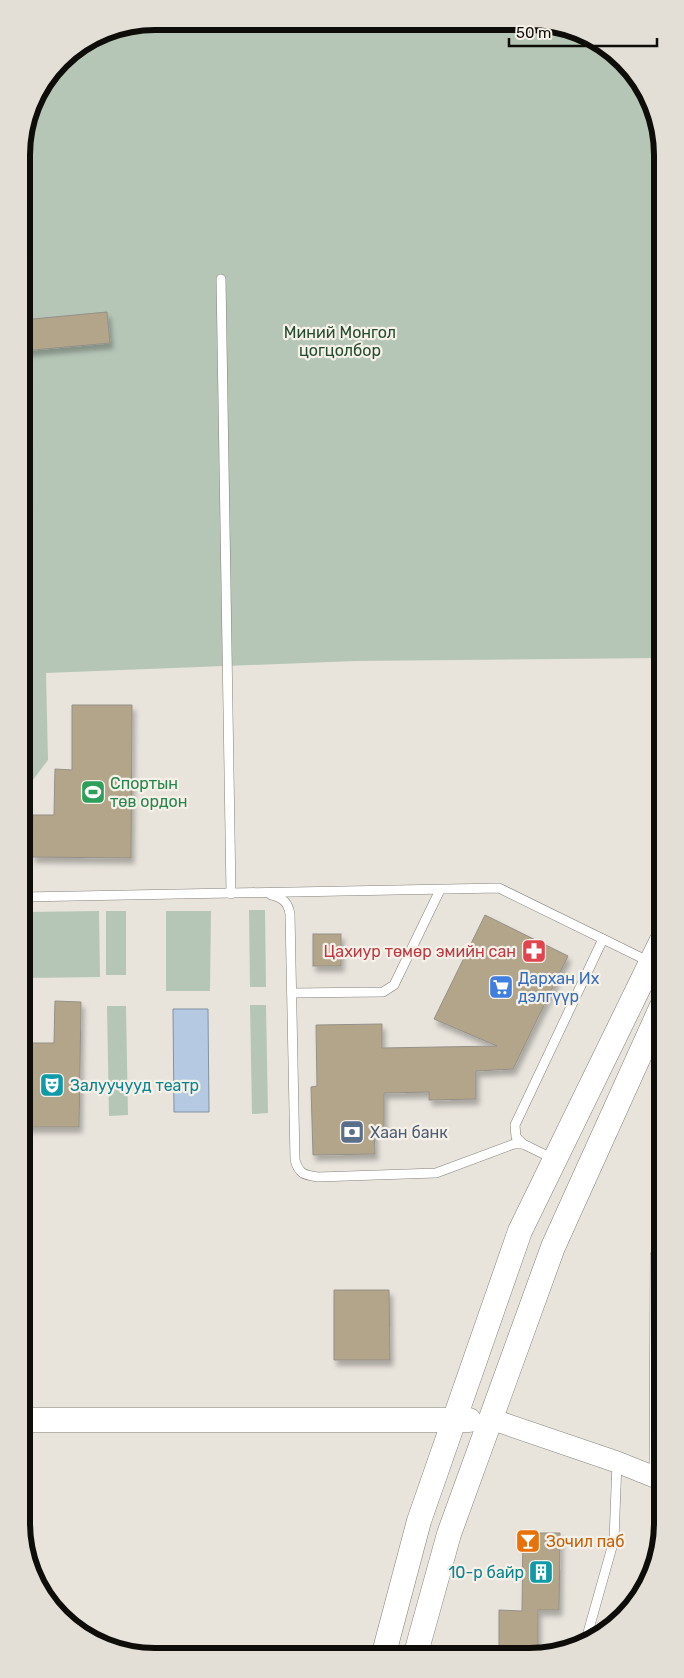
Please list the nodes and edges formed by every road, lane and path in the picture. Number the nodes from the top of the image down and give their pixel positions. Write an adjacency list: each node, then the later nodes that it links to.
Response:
1 (221, 279): 4 (lane)
2 (440, 890): 3 (lane); 6 (lane); 9 (lane)
3 (266, 893): 4 (lane); 9 (lane)
4 (231, 894): 5 (lane)
5 (30, 897)
6 (602, 939): 7 (lane); 12 (lane)
7 (654, 952)
8 (654, 954): 13 (main road)
9 (292, 993): 12 (lane)
10 (654, 1040): 11 (main road)
11 (651, 1054): 14 (main road)
12 (523, 1144): 13 (lane)
13 (555, 1160): 16 (main road)
14 (491, 1419): 16 (main road); 17 (street); 21 (main road)
15 (30, 1420): 16 (main road)
16 (454, 1420): 20 (main road)
17 (617, 1462): 18 (street); 19 (lane)
18 (654, 1476)
19 (588, 1633)
20 (385, 1648)
21 (417, 1648)

